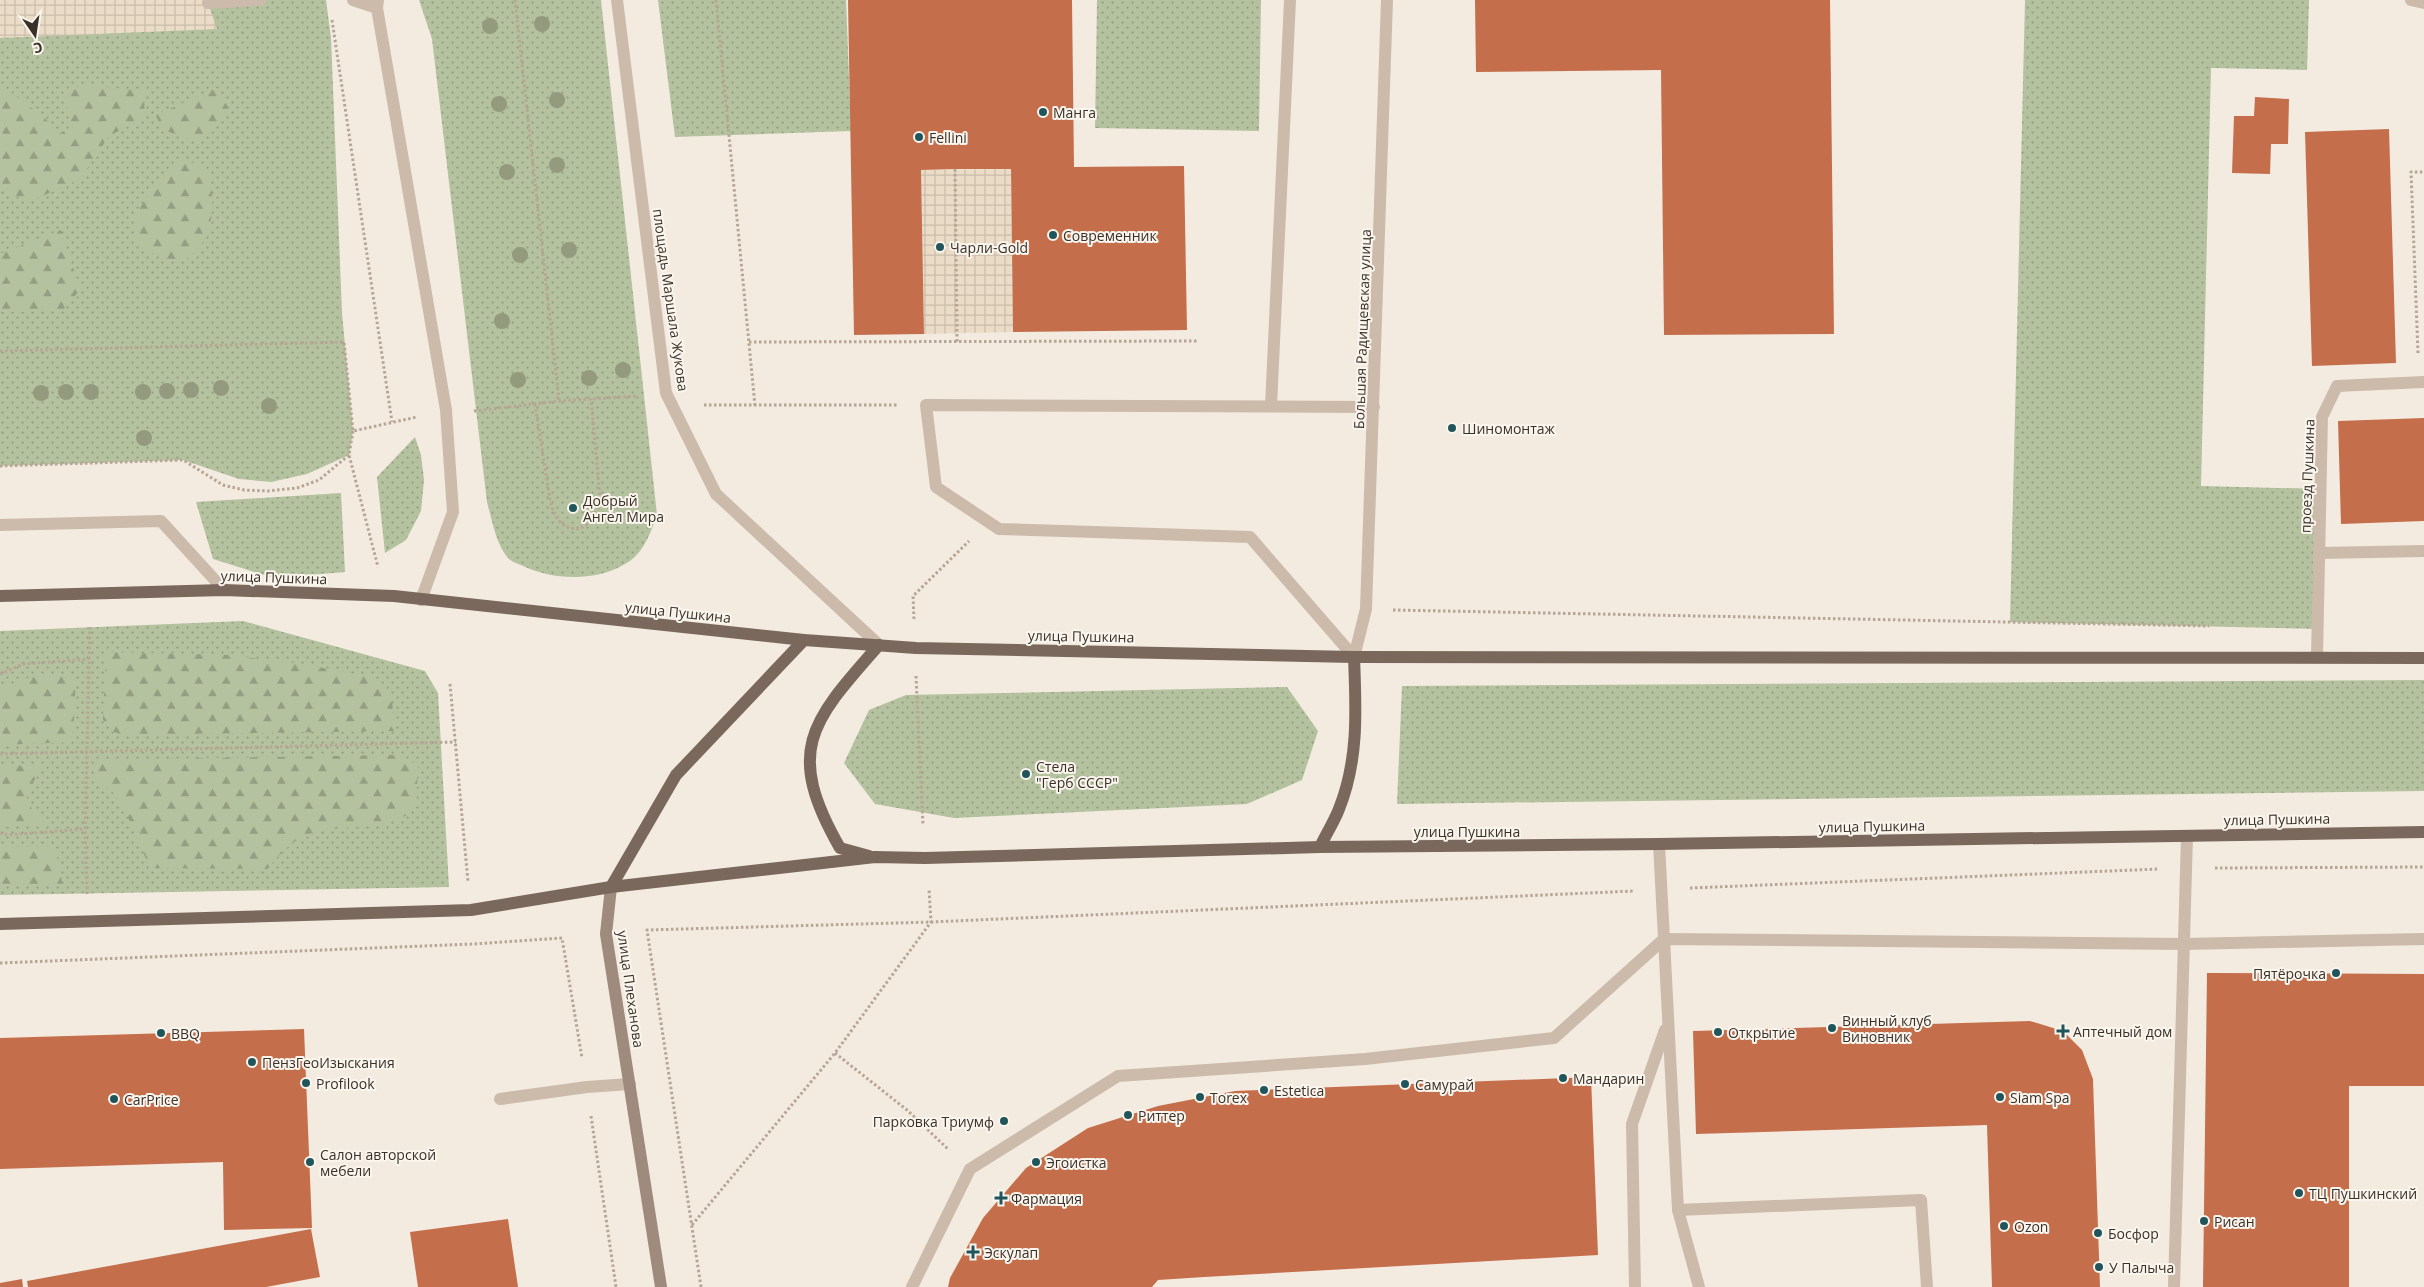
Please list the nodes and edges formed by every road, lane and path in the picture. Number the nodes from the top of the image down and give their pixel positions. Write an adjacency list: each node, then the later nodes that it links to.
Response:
1 (260, 0): 9 (street)
2 (353, 0): 11 (street)
3 (515, 0): 22 (path)
4 (616, 0): 48 (street, площадь Маршала Жукова)
5 (716, 0): 16 (path)
6 (1290, 0): 27 (street)
7 (1387, 0): 28 (street, Большая Радищевская улица)
8 (2411, 0): 10 (street)
9 (208, 3)
10 (2424, 3)
11 (378, 4): 42 (street)
12 (331, 19): 31 (path)
13 (956, 169): 17 (path)
14 (2424, 172): 19 (path)
15 (1198, 341): 17 (path)
16 (749, 342): 17 (path); 26 (path)
17 (957, 342)
18 (0, 351): 32 (path)
19 (2422, 382): 38 (street, проезд Пушкина)
20 (637, 396): 21 (path)
21 (591, 399): 22 (path); 23 (path)
22 (559, 401): 23 (path)
23 (535, 404): 29 (path)
24 (702, 405): 26 (path)
25 (926, 405): 26 (path); 27 (street); 35 (street)
26 (755, 406)
27 (1271, 406): 28 (street)
28 (1374, 407): 43 (street, Большая Радищевская улица)
29 (468, 412)
30 (421, 416): 31 (path)
31 (392, 422): 32 (path)
32 (352, 431): 33 (path)
33 (349, 455): 34 (path); 39 (path)
34 (0, 466)
35 (989, 522): 44 (path); 49 (street)
36 (0, 524): 40 (street)
37 (2424, 551): 38 (street)
38 (2319, 553): 50 (street, проезд Пушкина)
39 (378, 568)
40 (224, 590): 41 (main road, улица Пушкина); 42 (main road, улица Пушкина)
41 (0, 596)
42 (421, 600): 47 (main road, улица Пушкина)
43 (1366, 609): 46 (path); 49 (street, Большая Радищевская улица)
44 (914, 623)
45 (90, 627): 52 (path)
46 (2217, 627)
47 (804, 640): 48 (main road, улица Пушкина); 70 (main road, улица Плеханова)
48 (879, 645): 49 (main road, улица Пушкина); 66 (main road)
49 (1354, 657): 50 (main road, улица Пушкина); 65 (main road)
50 (2316, 657): 51 (main road, улица Пушкина)
51 (2424, 658)
52 (89, 659): 54 (path); 57 (path)
53 (916, 673): 59 (path)
54 (0, 674)
55 (450, 684): 56 (path)
56 (456, 742): 57 (path); 69 (path)
57 (87, 752): 58 (path); 60 (path)
58 (0, 754)
59 (923, 825)
60 (86, 829): 62 (path); 73 (path)
61 (2424, 832): 63 (main road, улица Пушкина)
62 (0, 833)
63 (2187, 836): 64 (main road, улица Пушкина); 68 (street)
64 (1659, 844): 65 (main road, улица Пушкина); 72 (street)
65 (1320, 846): 66 (main road, улица Пушкина)
66 (875, 857): 70 (main road, улица Пушкина)
67 (2424, 867): 68 (path)
68 (2186, 868): 72 (path); 79 (street)
69 (468, 882)
70 (611, 888): 75 (main road, улица Пушкина); 83 (main road, улица Плеханова)
71 (928, 889): 74 (path)
72 (1663, 889): 74 (path); 78 (street)
73 (86, 894)
74 (931, 922): 82 (path); 87 (path)
75 (0, 924)
76 (562, 938): 80 (path)
77 (2424, 939): 79 (street)
78 (1664, 940): 79 (street); 81 (street); 85 (street)
79 (2184, 944): 94 (street)
80 (0, 963)
81 (1668, 1022): 86 (street); 91 (street)
82 (835, 1053): 85 (path); 87 (path)
83 (630, 1084): 84 (street); 88 (main road, улица Плеханова)
84 (500, 1099)
85 (970, 1169): 90 (street)
86 (1678, 1210): 92 (street); 93 (street)
87 (692, 1226): 89 (path)
88 (661, 1287)
89 (701, 1287)
90 (912, 1287)
91 (1635, 1287)
92 (1700, 1287)
93 (1927, 1287)
94 (2174, 1287)

